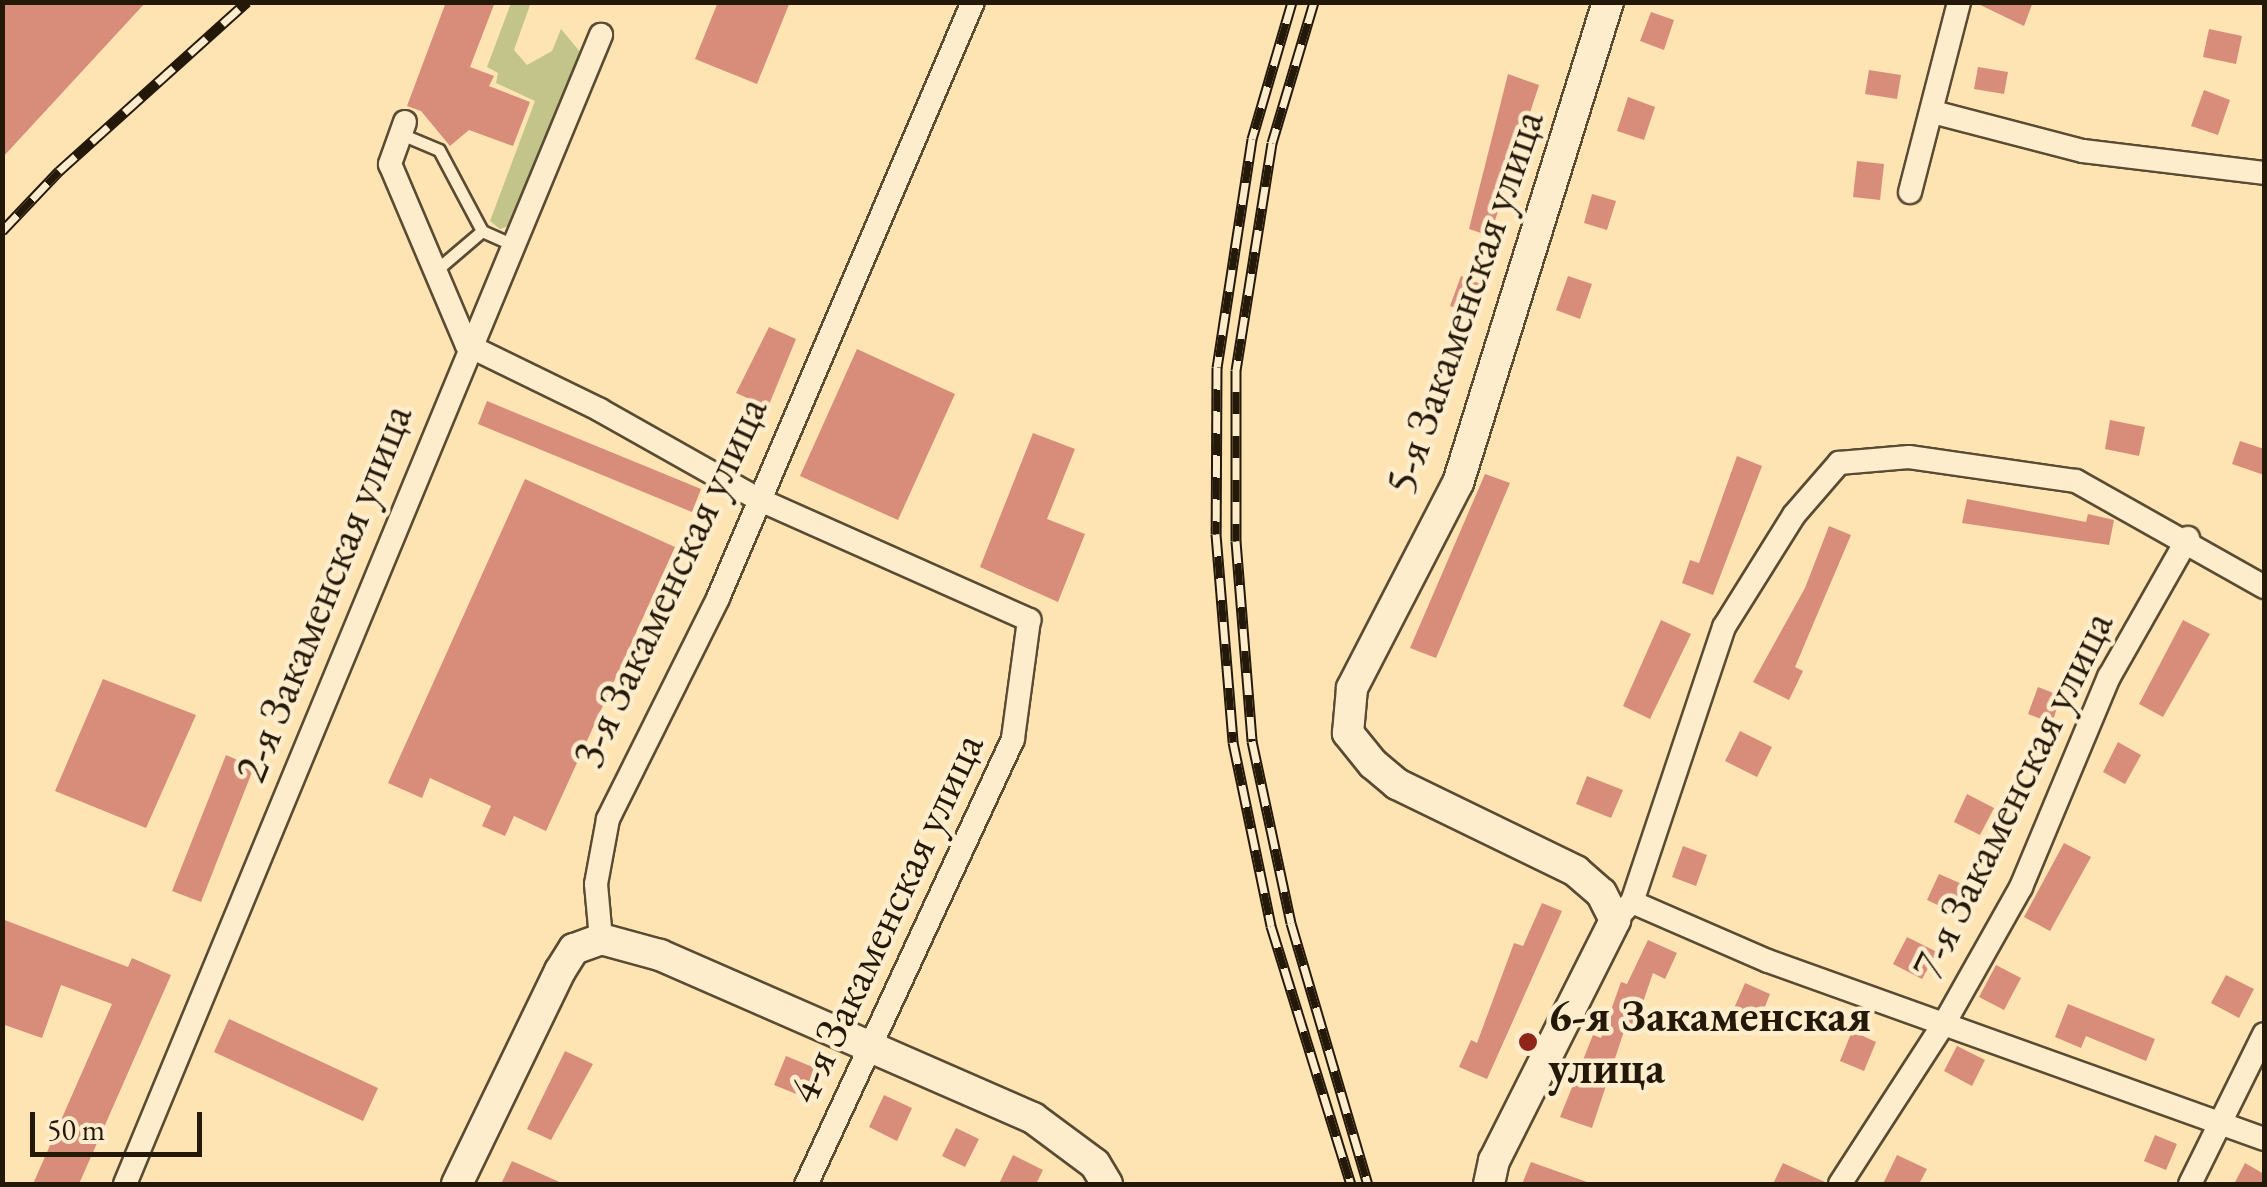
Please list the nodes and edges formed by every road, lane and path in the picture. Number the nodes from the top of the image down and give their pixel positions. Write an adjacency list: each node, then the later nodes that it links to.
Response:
1 (972, 2): 13 (street, 3-я Закаменская улица)
2 (1608, 2): 16 (street, 5-я Закаменская улица)
3 (1960, 2): 5 (street)
4 (601, 34): 10 (street, 2-я Закаменская улица)
5 (1932, 112): 7 (street); 8 (street)
6 (403, 128): 9 (lane); 11 (street)
7 (2264, 173)
8 (1910, 192)
9 (482, 231): 10 (lane); 11 (lane)
10 (511, 244): 12 (street, 2-я Закаменская улица)
11 (434, 272): 12 (street)
12 (468, 345): 13 (street); 23 (street, 2-я Закаменская улица)
13 (760, 500): 17 (street, 3-я Закаменская улица); 20 (street, 4-я Закаменская улица)
14 (2188, 538): 15 (street); 16 (street); 18 (street, 7-я Закаменская улица)
15 (2264, 587)
16 (1624, 911): 18 (street); 27 (street)
17 (601, 939): 20 (street); 24 (street)
18 (1945, 1022): 21 (street); 28 (street, 7-я Закаменская улица)
19 (2264, 1034): 21 (street)
20 (873, 1048): 25 (street, 4-я Закаменская улица); 26 (street)
21 (2220, 1120): 22 (street); 29 (street)
22 (2264, 1139)
23 (125, 1184)
24 (457, 1184)
25 (806, 1184)
26 (1107, 1184)
27 (1489, 1184)
28 (1840, 1184)
29 (2190, 1184)

